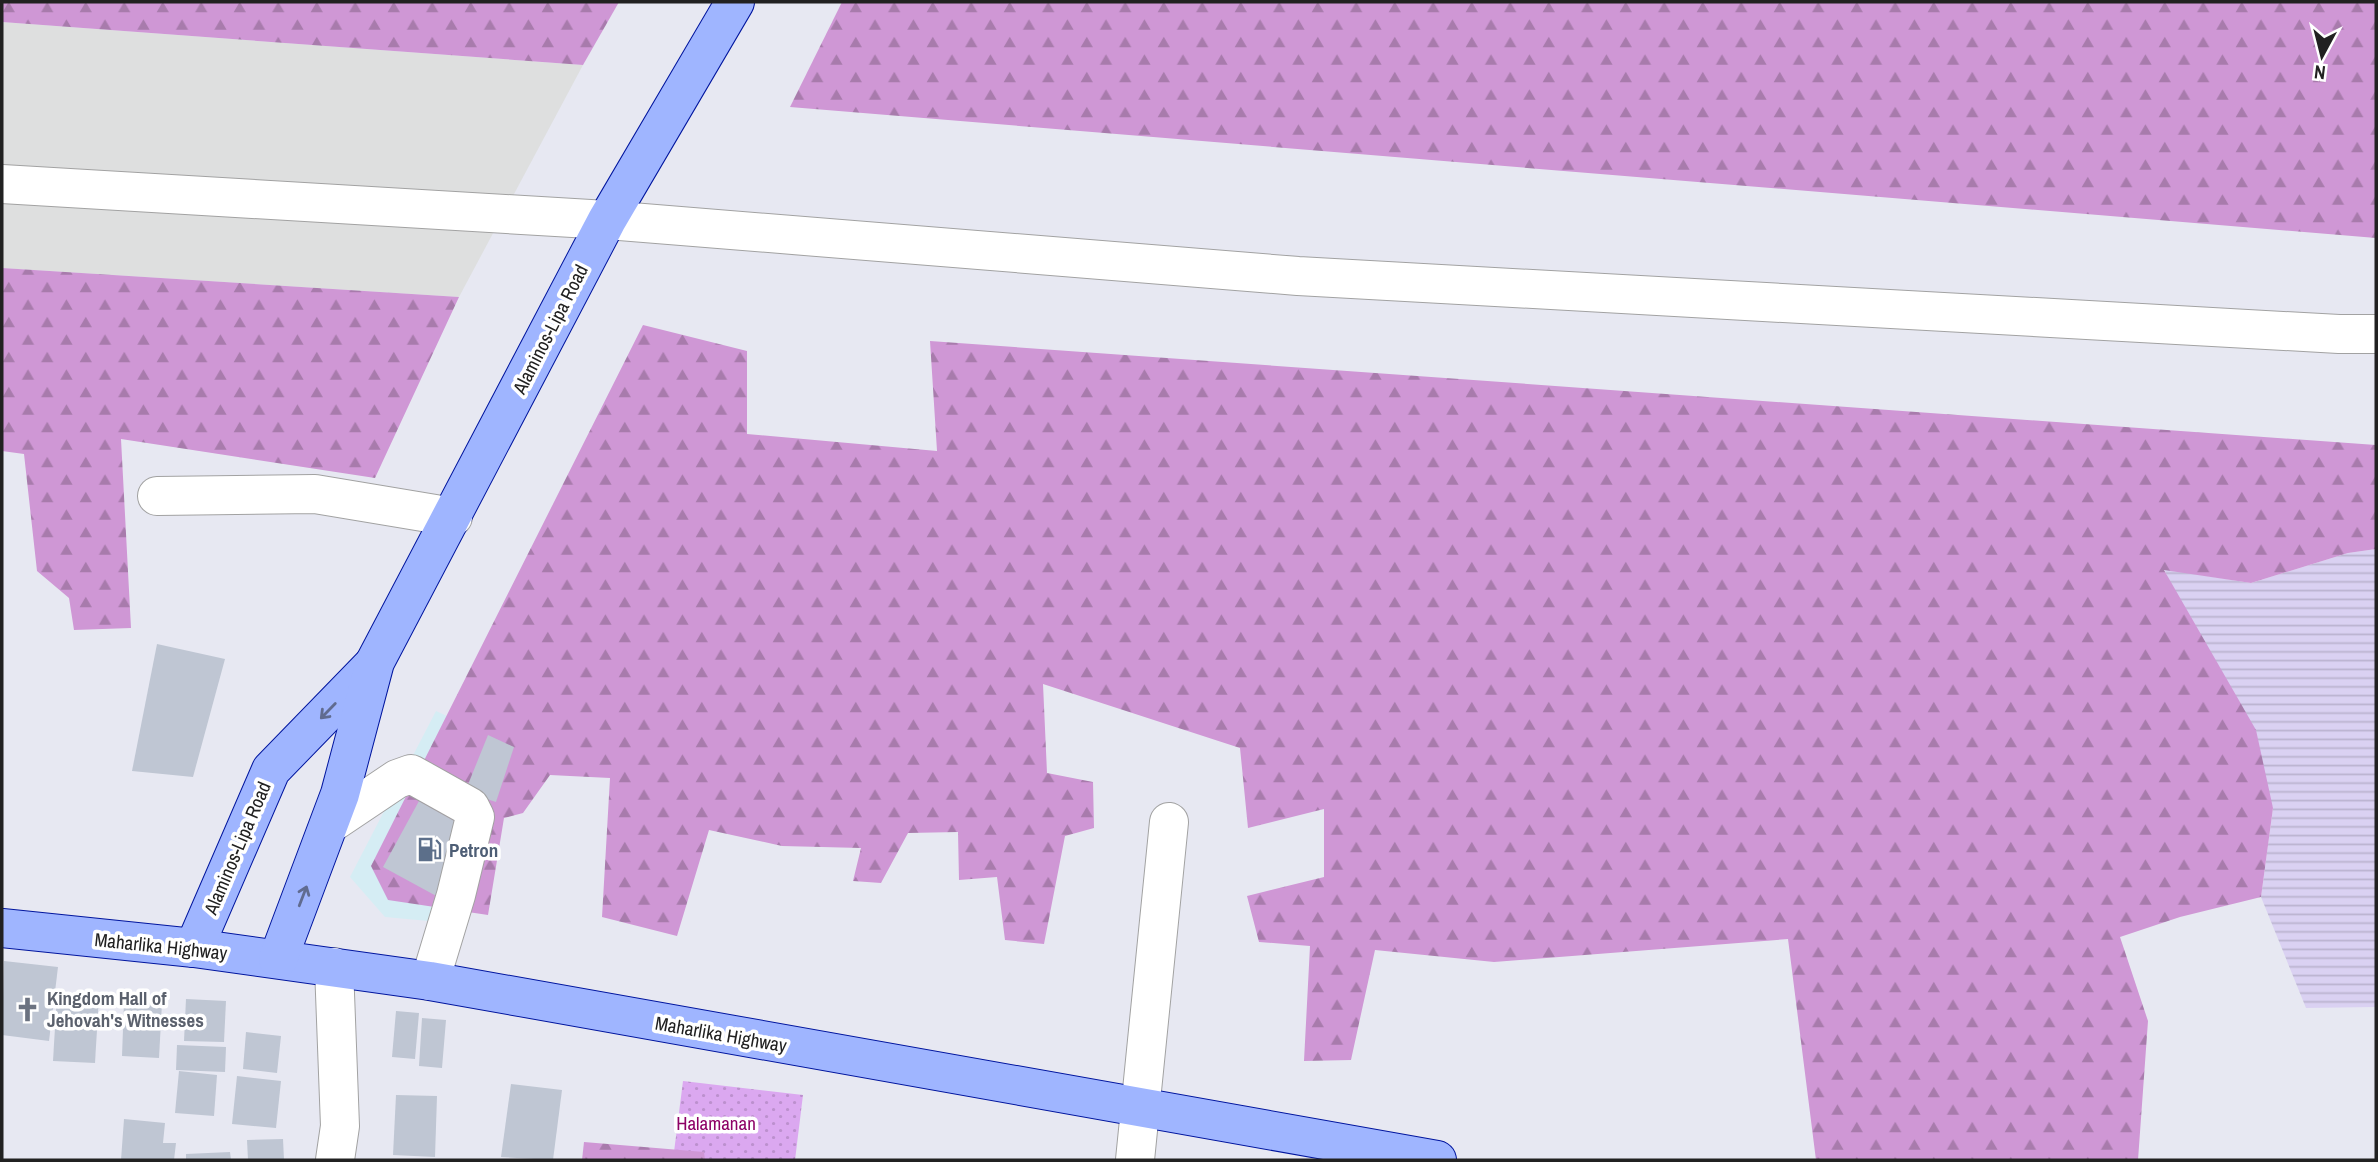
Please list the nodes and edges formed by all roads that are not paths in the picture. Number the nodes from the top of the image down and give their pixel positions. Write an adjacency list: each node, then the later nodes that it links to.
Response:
1 (735, 2): 3 (main road, Alaminos-Lipa Road)
2 (2, 184): 3 (street)
3 (607, 220): 4 (street); 6 (main road, Alaminos-Lipa Road)
4 (2376, 334)
5 (157, 496): 6 (street)
6 (453, 517): 7 (main road, Alaminos-Lipa Road)
7 (375, 662): 9 (main road, Alaminos-Lipa Road); 11 (main road, Alaminos-Lipa Road, one-way to 11)
8 (1169, 822): 15 (street)
9 (330, 824): 12 (main road, Alaminos-Lipa Road, one-way to 9); 14 (street)
10 (2, 928): 11 (main road, Maharlika Highway)
11 (194, 948): 12 (main road, Maharlika Highway)
12 (278, 959): 13 (main road, Maharlika Highway)
13 (334, 967): 14 (main road, Maharlika Highway); 16 (street)
14 (430, 981): 15 (main road, Maharlika Highway)
15 (1139, 1108): 17 (street); 18 (main road, Maharlika Highway)
16 (335, 1160)
17 (1135, 1160)
18 (1437, 1160)

